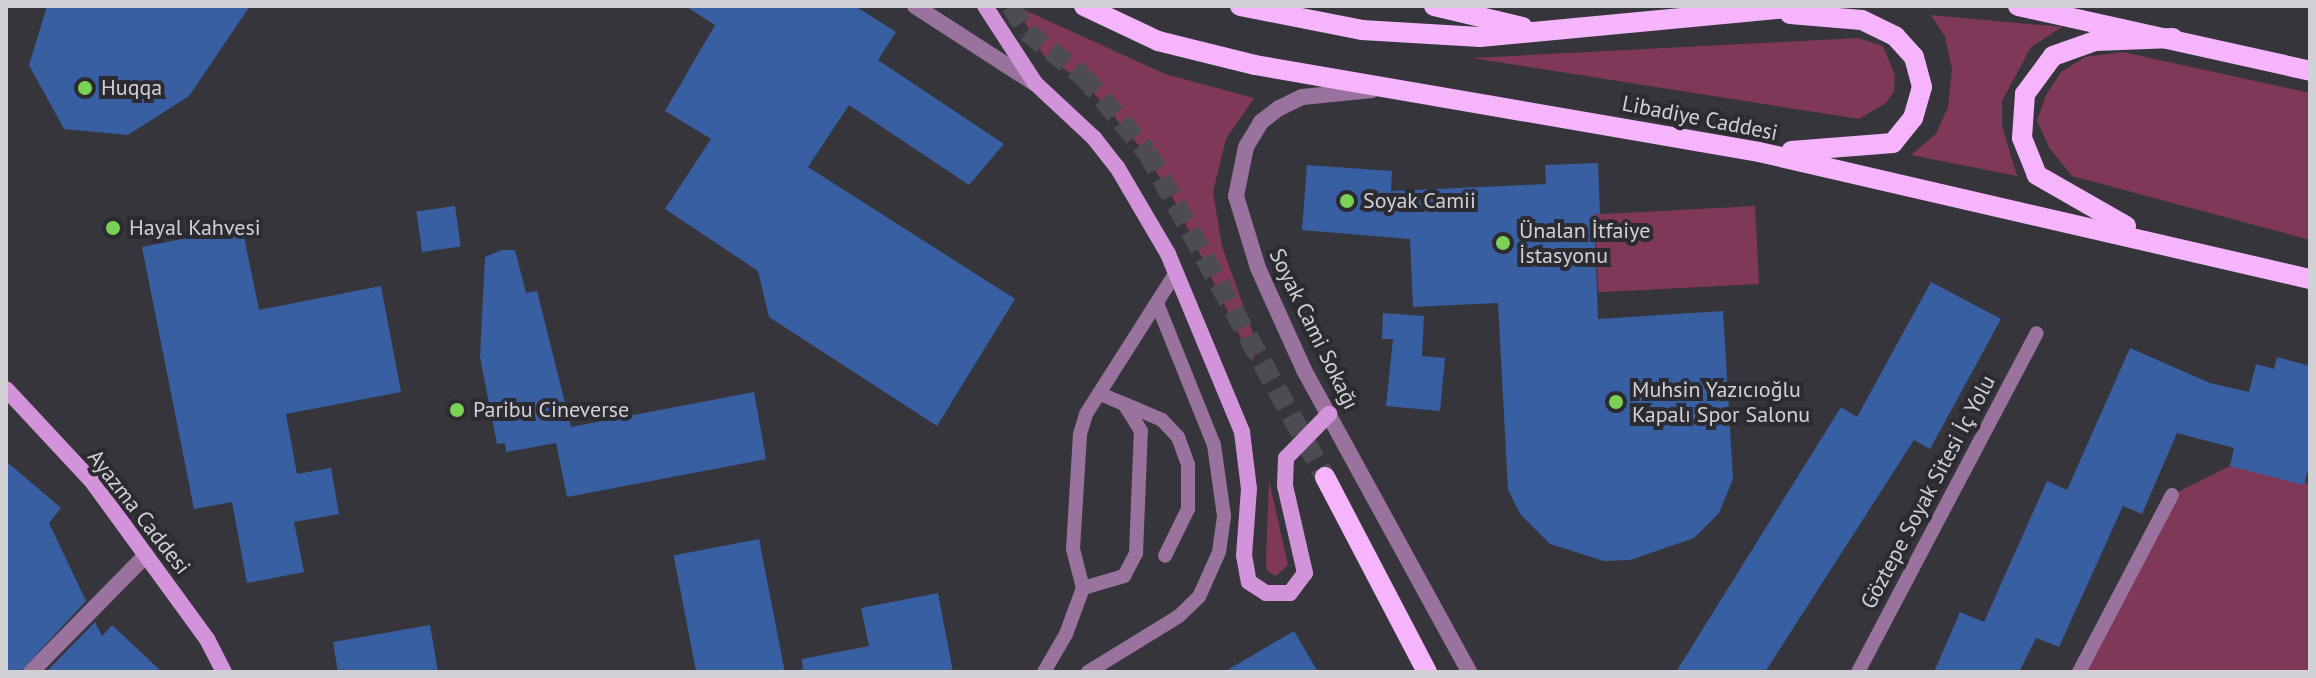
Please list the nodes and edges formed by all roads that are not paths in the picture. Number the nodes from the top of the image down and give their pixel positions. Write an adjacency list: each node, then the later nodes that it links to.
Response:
1 (915, 6): 12 (street)
2 (985, 6): 12 (street)
3 (1084, 6): 13 (main road, Libadiye Caddesi)
4 (1240, 6): 9 (main road)
5 (1434, 6): 9 (main road)
6 (1806, 6): 8 (main road)
7 (2018, 6): 10 (main road)
8 (1757, 11): 9 (main road); 14 (main road)
9 (1543, 31)
10 (2173, 38): 11 (main road); 15 (main road)
11 (2310, 71)
12 (1035, 83): 16 (street)
13 (1395, 88): 14 (main road, Libadiye Caddesi); 23 (street, Soyak Cami Sokağı)
14 (1759, 152): 15 (main road, Libadiye Caddesi)
15 (2143, 237): 17 (main road, Libadiye Caddesi)
16 (1176, 272): 18 (lane); 23 (street)
17 (2310, 279)
18 (1157, 303): 21 (lane); 32 (lane)
19 (2037, 333): 35 (lane, Göztepe Soyak Sitesi İç Yolu)
20 (6, 389): 26 (street, Ayazma Caddesi)
21 (1100, 394): 22 (lane); 28 (lane)
22 (1124, 404): 27 (lane); 28 (lane)
23 (1329, 414): 34 (street, Soyak Cami Sokağı)
24 (1325, 477): 33 (main road)
25 (2172, 495): 36 (lane)
26 (146, 555): 29 (street); 30 (street, Ayazma Caddesi)
27 (1165, 556)
28 (1083, 588): 31 (lane)
29 (31, 672)
30 (224, 672)
31 (1044, 672)
32 (1088, 672)
33 (1427, 672)
34 (1469, 672)
35 (1858, 672)
36 (2079, 672)

